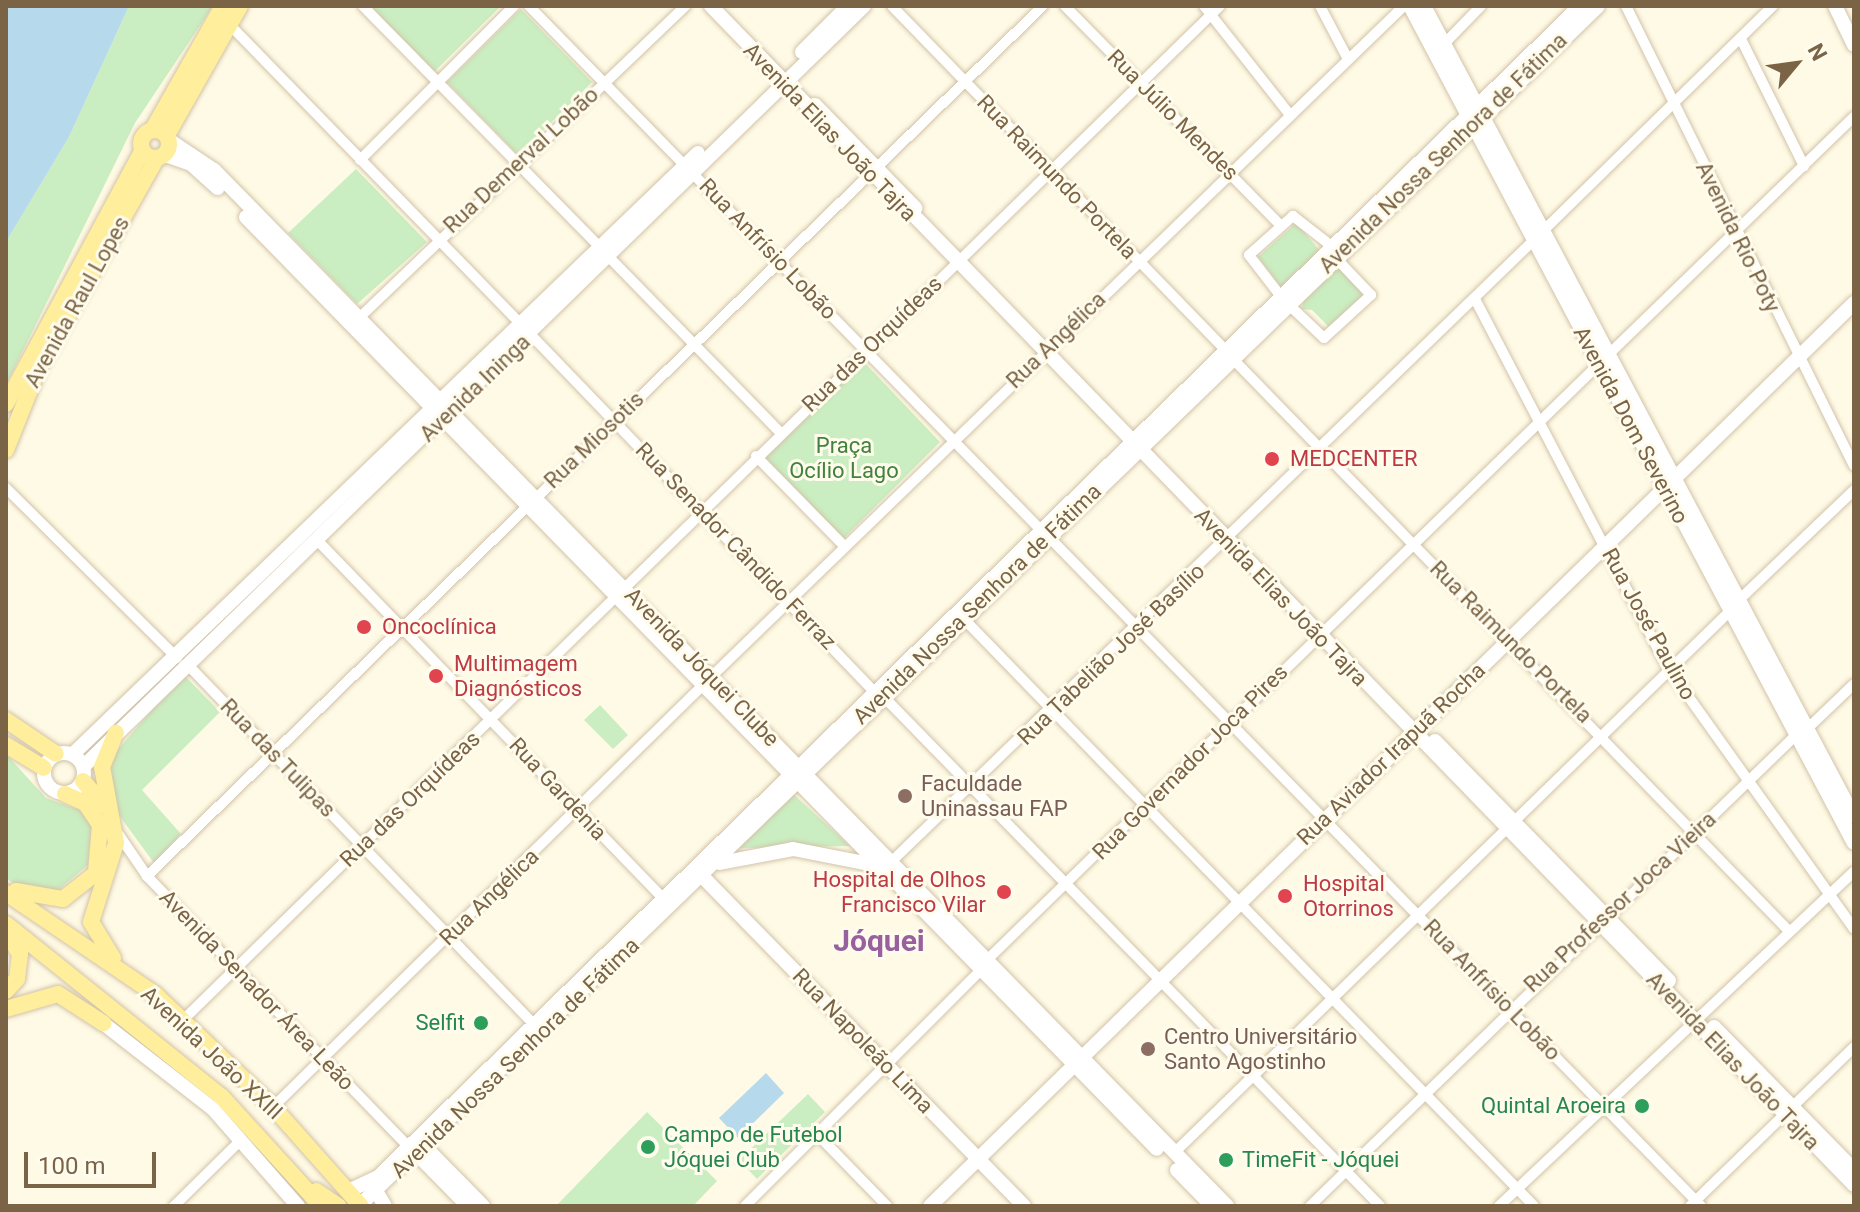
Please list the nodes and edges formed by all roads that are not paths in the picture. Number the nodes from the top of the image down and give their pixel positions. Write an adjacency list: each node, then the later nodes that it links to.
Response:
1 (223, 6): 40 (main road, Avenida Raul Lopes)
2 (240, 6): 26 (main road, Avenida Raul Lopes)
3 (363, 6): 33 (street)
4 (514, 6): 33 (street)
5 (529, 6): 34 (street, Rua Anfrísio Lobão)
6 (686, 6): 34 (street, Rua Demerval Lobão)
7 (711, 6): 31 (main road, Avenida Elias João Tajra)
8 (724, 6): 31 (main road, Avenida Elias João Tajra)
9 (848, 6): 31 (main road, Avenida Ininga)
10 (864, 6): 31 (main road, Avenida Ininga)
11 (892, 6): 32 (street, Rua Raimundo Portela)
12 (1043, 6): 32 (street, Rua Miosotis)
13 (1065, 6): 35 (street, Rua Júlio Mendes)
14 (1220, 6): 25 (street, Rua das Orquídeas)
15 (1320, 6): 30 (street)
16 (1404, 6): 30 (street, Rua Angélica)
17 (1410, 6): 38 (main road, Avenida Dom Severino)
18 (1424, 6): 28 (main road, Avenida Dom Severino)
19 (1481, 6): 28 (street)
20 (1580, 6): 38 (main road, Avenida Nossa Senhora de Fátima)
21 (1598, 6): 38 (main road, Avenida Nossa Senhora de Fátima)
22 (1626, 6): 36 (street, Avenida Rio Poty)
23 (1773, 6): 27 (street, Rua Tabelião José Basílio)
24 (1835, 6): 29 (main road)
25 (1208, 10): 35 (street, Rua das Orquídeas); 37 (street)
26 (228, 23): 40 (main road, Avenida Raul Lopes); 41 (street, Rua Senador Cândido Ferraz)
27 (1741, 39): 36 (street, Rua Tabelião José Basílio); 43 (street)
28 (1444, 44): 38 (main road, Avenida Dom Severino)
29 (1854, 45)
30 (1348, 59): 37 (street, Rua Angélica)
31 (783, 77): 44 (main road, Avenida Ininga); 45 (main road, Avenida Elias João Tajra)
32 (964, 81): 45 (street, Rua Miosotis); 46 (street, Rua Raimundo Portela)
33 (440, 82): 41 (street); 42 (street)
34 (604, 82): 42 (street, Rua Demerval Lobão); 44 (street, Rua Anfrísio Lobão)
35 (1141, 83): 46 (street, Rua das Orquídeas); 47 (street, Rua Júlio Mendes)
36 (1675, 107): 49 (street, Avenida Rio Poty); 50 (street, Rua Tabelião José Basílio)
37 (1290, 115): 47 (street, Rua Angélica)
38 (1475, 115): 50 (main road, Avenida Dom Severino); 52 (main road, Avenida Nossa Senhora de Fátima)
39 (1854, 117): 43 (street, Rua Governador Joca Pires)
40 (159, 145): 60 (main road, Avenida Jóquei Clube); 68 (main road, Avenida Raul Lopes); 69 (main road, Avenida Jóquei Clube); 76 (main road, Avenida Raul Lopes)
41 (360, 160): 51 (street, Rua Senador Cândido Ferraz)
42 (517, 162): 51 (street, Rua Demerval Lobão); 53 (street)
43 (1804, 166): 49 (street, Rua Governador Joca Pires)
44 (690, 169): 53 (main road, Avenida Ininga); 55 (street, Rua Anfrísio Lobão)
45 (870, 170): 54 (main road, Avenida Elias João Tajra); 55 (street, Rua Miosotis)
46 (1051, 171): 54 (street, Rua das Orquídeas); 56 (street, Rua Raimundo Portela)
47 (1230, 173): 48 (street, Rua Júlio Mendes); 56 (street, Rua Angélica)
48 (1280, 225): 52 (street); 57 (street)
49 (1736, 232): 66 (street, Avenida Rio Poty); 67 (street, Rua Governador Joca Pires)
50 (1539, 236): 58 (street, Rua Tabelião José Basílio); 67 (main road, Avenida Dom Severino)
51 (439, 238): 60 (street, Rua Demerval Lobão); 61 (street, Rua Senador Cândido Ferraz)
52 (1332, 250): 57 (main road, Avenida Nossa Senhora de Fátima); 57 (street)
53 (604, 251): 61 (main road, Avenida Ininga); 62 (street)
54 (959, 259): 63 (street, Rua das Orquídeas); 64 (main road, Avenida Elias João Tajra)
55 (779, 260): 62 (street, Rua Miosotis); 63 (street, Rua Anfrísio Lobão)
56 (1138, 260): 64 (street, Rua Angélica); 65 (street, Rua Raimundo Portela)
57 (1283, 298): 65 (main road, Avenida Nossa Senhora de Fátima)
58 (1475, 299): 71 (street, Rua José Paulino); 75 (street, Rua Tabelião José Basílio)
59 (1854, 303): 66 (main road, Rua Aviador Irapuã Rocha)
60 (359, 318): 69 (main road, Avenida Jóquei Clube)
61 (527, 330): 69 (main road, Avenida Ininga); 70 (street, Rua Senador Cândido Ferraz)
62 (692, 342): 70 (street, Rua Miosotis); 72 (street)
63 (866, 349): 72 (street, Rua das Orquídeas); 73 (street, Rua Anfrísio Lobão)
64 (1045, 350): 73 (street, Rua Angélica); 74 (main road, Avenida Elias João Tajra)
65 (1227, 352): 74 (main road, Avenida Nossa Senhora de Fátima); 75 (street, Rua Raimundo Portela)
66 (1798, 358): 78 (street, Avenida Rio Poty); 79 (main road, Rua Aviador Irapuã Rocha)
67 (1604, 360): 71 (street, Rua Governador Joca Pires); 79 (main road, Avenida Dom Severino)
68 (6, 404)
69 (442, 411): 82 (main road, Avenida Jóquei Clube); 86 (main road, Avenida Ininga); 98 (main road, Avenida Ininga)
70 (615, 421): 82 (street, Rua Miosotis); 83 (street, Rua Senador Cândido Ferraz)
71 (1540, 422): 87 (street, Rua Governador Joca Pires); 88 (street, Rua José Paulino)
72 (780, 432): 77 (street, Rua das Orquídeas)
73 (954, 438): 84 (street, Rua Anfrísio Lobão); 89 (street, Rua Angélica)
74 (1136, 442): 84 (main road, Avenida Nossa Senhora de Fátima); 85 (main road, Avenida Elias João Tajra)
75 (1321, 448): 85 (street, Rua Tabelião José Basílio); 87 (street, Rua Raimundo Portela)
76 (6, 450)
77 (756, 456): 83 (street, Rua das Orquídeas); 89 (street)
78 (1854, 466)
79 (1668, 483): 88 (main road, Rua Aviador Irapuã Rocha); 92 (main road, Avenida Dom Severino)
80 (6, 488): 98 (street, Rua das Tulipas)
81 (1854, 490): 92 (street)
82 (532, 502): 90 (main road, Avenida Jóquei Clube); 95 (street, Rua Miosotis)
83 (701, 512): 90 (street, Rua das Orquídeas); 91 (street, Rua Senador Cândido Ferraz)
84 (1043, 531): 93 (main road, Avenida Nossa Senhora de Fátima); 94 (street, Rua Anfrísio Lobão); 102 (main road, Avenida Nossa Senhora de Fátima)
85 (1230, 539): 94 (street, Rua Tabelião José Basílio); 96 (main road, Avenida Elias João Tajra); 96 (main road, Avenida Elias João Tajra)
86 (318, 541): 95 (street, Rua Gardênia); 98 (main road, Avenida Ininga)
87 (1415, 544): 96 (street, Rua Governador Joca Pires); 97 (street, Rua Raimundo Portela)
88 (1605, 545): 97 (main road, Rua Aviador Irapuã Rocha); 99 (street, Rua José Paulino)
89 (844, 546): 91 (street, Rua Angélica)
90 (622, 592): 100 (main road, Avenida Jóquei Clube); 104 (street, Rua das Orquídeas)
91 (788, 600): 100 (street, Rua Angélica); 102 (street, Rua Senador Cândido Ferraz)
92 (1734, 606): 99 (street); 110 (main road, Avenida Dom Severino)
93 (963, 618): 102 (main road, Avenida Nossa Senhora de Fátima); 103 (street)
94 (1139, 629): 103 (street, Rua Tabelião José Basílio); 106 (street, Rua Anfrísio Lobão)
95 (402, 631): 104 (street, Rua Gardênia); 113 (street, Rua Miosotis)
96 (1322, 633): 106 (street, Rua Governador Joca Pires); 107 (main road, Avenida Elias João Tajra)
97 (1508, 640): 107 (main road, Rua Aviador Irapuã Rocha); 109 (street, Rua Raimundo Portela)
98 (182, 662): 108 (main road, Avenida Ininga); 112 (main road, Avenida Ininga); 113 (street, Rua das Tulipas)
99 (1668, 668): 109 (street); 117 (street, Rua José Paulino)
100 (707, 681): 115 (main road, Avenida Jóquei Clube); 122 (street, Rua Angélica)
101 (1854, 684): 110 (street, Rua Professor Joca Vieira)
102 (877, 692): 115 (main road, Avenida Nossa Senhora de Fátima); 118 (street, Rua Senador Cândido Ferraz)
103 (1053, 711): 118 (street, Rua Tabelião José Basílio); 120 (street)
104 (492, 719): 122 (street, Rua Gardênia); 129 (street, Rua das Orquídeas)
105 (6, 720): 112 (main road)
106 (1230, 724): 120 (street, Rua Governador Joca Pires); 124 (street, Rua Anfrísio Lobão)
107 (1416, 729): 124 (main road, Rua Aviador Irapuã Rocha); 125 (main road, Avenida Elias João Tajra)
108 (116, 733): 116 (main road, Avenida Ininga); 121 (main road)
109 (1601, 733): 125 (street); 127 (street, Rua Raimundo Portela)
110 (1801, 733): 117 (street, Rua Professor Joca Vieira); 123 (main road, Avenida Dom Severino); 128 (main road, Avenida Dom Severino)
111 (6, 745): 114 (main road)
112 (64, 754): 114 (main road, Avenida Ininga); 116 (main road)
113 (273, 756): 129 (street, Rua das Tulipas); 133 (street, Rua Miosotis)
114 (44, 768): 119 (main road)
115 (795, 772): 130 (main road, Avenida Jóquei Clube); 131 (main road, Avenida Nossa Senhora de Fátima); 138 (main road, Avenida Nossa Senhora de Fátima)
116 (83, 774): 119 (main road, Avenida Ininga); 121 (main road)
117 (1746, 782): 127 (street, Rua Professor Joca Vieira); 137 (street, Rua José Paulino)
118 (970, 786): 130 (street, Rua Tabelião José Basílio); 134 (street, Rua Senador Cândido Ferraz)
119 (65, 794): 135 (main road)
120 (1146, 806): 134 (street, Rua Governador Joca Pires); 139 (street)
121 (108, 810): 126 (main road)
122 (578, 811): 138 (street, Rua Gardênia); 146 (street, Rua Angélica)
123 (1854, 817)
124 (1323, 822): 139 (main road, Rua Aviador Irapuã Rocha); 140 (street, Rua Anfrísio Lobão)
125 (1508, 823): 140 (street); 141 (main road, Avenida Elias João Tajra)
126 (115, 827): 133 (street, Avenida Senador Área Leão); 152 (main road)
127 (1696, 830): 141 (street, Rua Professor Joca Vieira); 144 (street, Rua Raimundo Portela)
128 (1854, 843)
129 (363, 845): 146 (street, Rua das Tulipas); 149 (street, Rua das Orquídeas)
130 (886, 864): 131 (main road); 148 (main road, Avenida Jóquei Clube)
131 (707, 871): 163 (main road, Rua Napoleão Lima); 171 (main road, Avenida Nossa Senhora de Fátima)
132 (1854, 872): 137 (street)
133 (147, 876): 149 (street, Avenida Senador Área Leão)
134 (1067, 884): 148 (street, Rua Governador Joca Pires); 150 (street, Rua Senador Cândido Ferraz)
135 (6, 885)
136 (6, 893): 152 (main road, Avenida João XXIII)
137 (1828, 894): 143 (street, Rua José Paulino); 144 (street)
138 (664, 899): 159 (main road, Avenida Nossa Senhora de Fátima)
139 (1238, 899): 150 (main road, Rua Aviador Irapuã Rocha); 153 (street)
140 (1417, 914): 153 (street); 154 (street, Rua Anfrísio Lobão)
141 (1602, 920): 154 (street, Rua Professor Joca Vieira); 156 (main road, Avenida Elias João Tajra)
142 (6, 924): 147 (main road, Avenida João XXIII)
143 (1854, 929)
144 (1788, 930): 156 (street)
145 (6, 932): 151 (main road)
146 (450, 934): 159 (street, Rua das Tulipas); 161 (street, Rua Angélica)
147 (57, 964): 158 (main road); 176 (main road, Avenida João XXIII)
148 (984, 965): 162 (main road, Avenida Jóquei Clube); 163 (street, Rua Governador Joca Pires)
149 (237, 968): 157 (street, Rua das Orquídeas); 161 (street, Avenida Senador Área Leão)
150 (1158, 978): 162 (main road, Rua Aviador Irapuã Rocha); 164 (street, Rua Senador Cândido Ferraz)
151 (6, 991)
152 (156, 995): 157 (main road, Avenida João XXIII)
153 (1333, 995): 164 (street); 165 (street)
154 (1510, 1006): 165 (street, Rua Professor Joca Vieira); 166 (street, Rua Anfrísio Lobão)
155 (6, 1009): 158 (main road)
156 (1696, 1015): 166 (street); 168 (main road, Avenida Elias João Tajra)
157 (183, 1020): 167 (main road, Avenida João XXIII)
158 (103, 1023): 170 (main road, Avenida João XXIII)
159 (534, 1024): 171 (main road, Avenida Nossa Senhora de Fátima)
160 (1854, 1047): 168 (street)
161 (324, 1058): 167 (street, Rua Angélica); 171 (street, Avenida Senador Área Leão)
162 (1077, 1059): 172 (main road, Avenida Jóquei Clube); 173 (main road, Rua Aviador Irapuã Rocha); 193 (main road, Avenida Jóquei Clube)
163 (889, 1067): 169 (street, Rua Governador Joca Pires); 173 (main road, Rua Napoleão Lima)
164 (1251, 1073): 172 (street); 174 (street, Rua Senador Cândido Ferraz)
165 (1423, 1091): 174 (street, Rua Professor Joca Vieira); 178 (street)
166 (1603, 1105): 178 (street); 181 (street, Rua Anfrísio Lobão)
167 (273, 1107): 180 (main road, Avenida João XXIII)
168 (1789, 1111): 175 (main road, Avenida Elias João Tajra); 177 (main road, Avenida Elias João Tajra); 181 (street)
169 (819, 1136): 182 (street, Rua Governador Joca Pires); 190 (street)
170 (240, 1141): 183 (street); 184 (main road, Avenida João XXIII)
171 (417, 1149): 179 (main road, Avenida Nossa Senhora de Fátima); 180 (main road, Avenida Nossa Senhora de Fátima); 188 (main road, Avenida Senador Área Leão); 189 (main road, Avenida Senador Área Leão)
172 (1174, 1153): 194 (main road, Avenida Jóquei Clube)
173 (979, 1160): 191 (main road, Rua Aviador Irapuã Rocha); 192 (main road, Rua Napoleão Lima)
174 (1346, 1170): 195 (street, Rua Professor Joca Vieira); 196 (street, Rua Senador Cândido Ferraz)
175 (1854, 1170)
176 (298, 1178): 185 (main road, Avenida João XXIII); 186 (main road)
177 (1854, 1185)
178 (1517, 1188): 197 (street); 198 (street)
179 (376, 1191): 180 (main road, Avenida Nossa Senhora de Fátima); 187 (main road)
180 (356, 1202)
181 (1695, 1204)
182 (747, 1205)
183 (174, 1206)
184 (298, 1206)
185 (321, 1206)
186 (338, 1206)
187 (385, 1206)
188 (468, 1206)
189 (483, 1206)
190 (887, 1206)
191 (930, 1206)
192 (1024, 1206)
193 (1212, 1206)
194 (1227, 1206)
195 (1310, 1206)
196 (1380, 1206)
197 (1499, 1206)
198 (1534, 1206)

